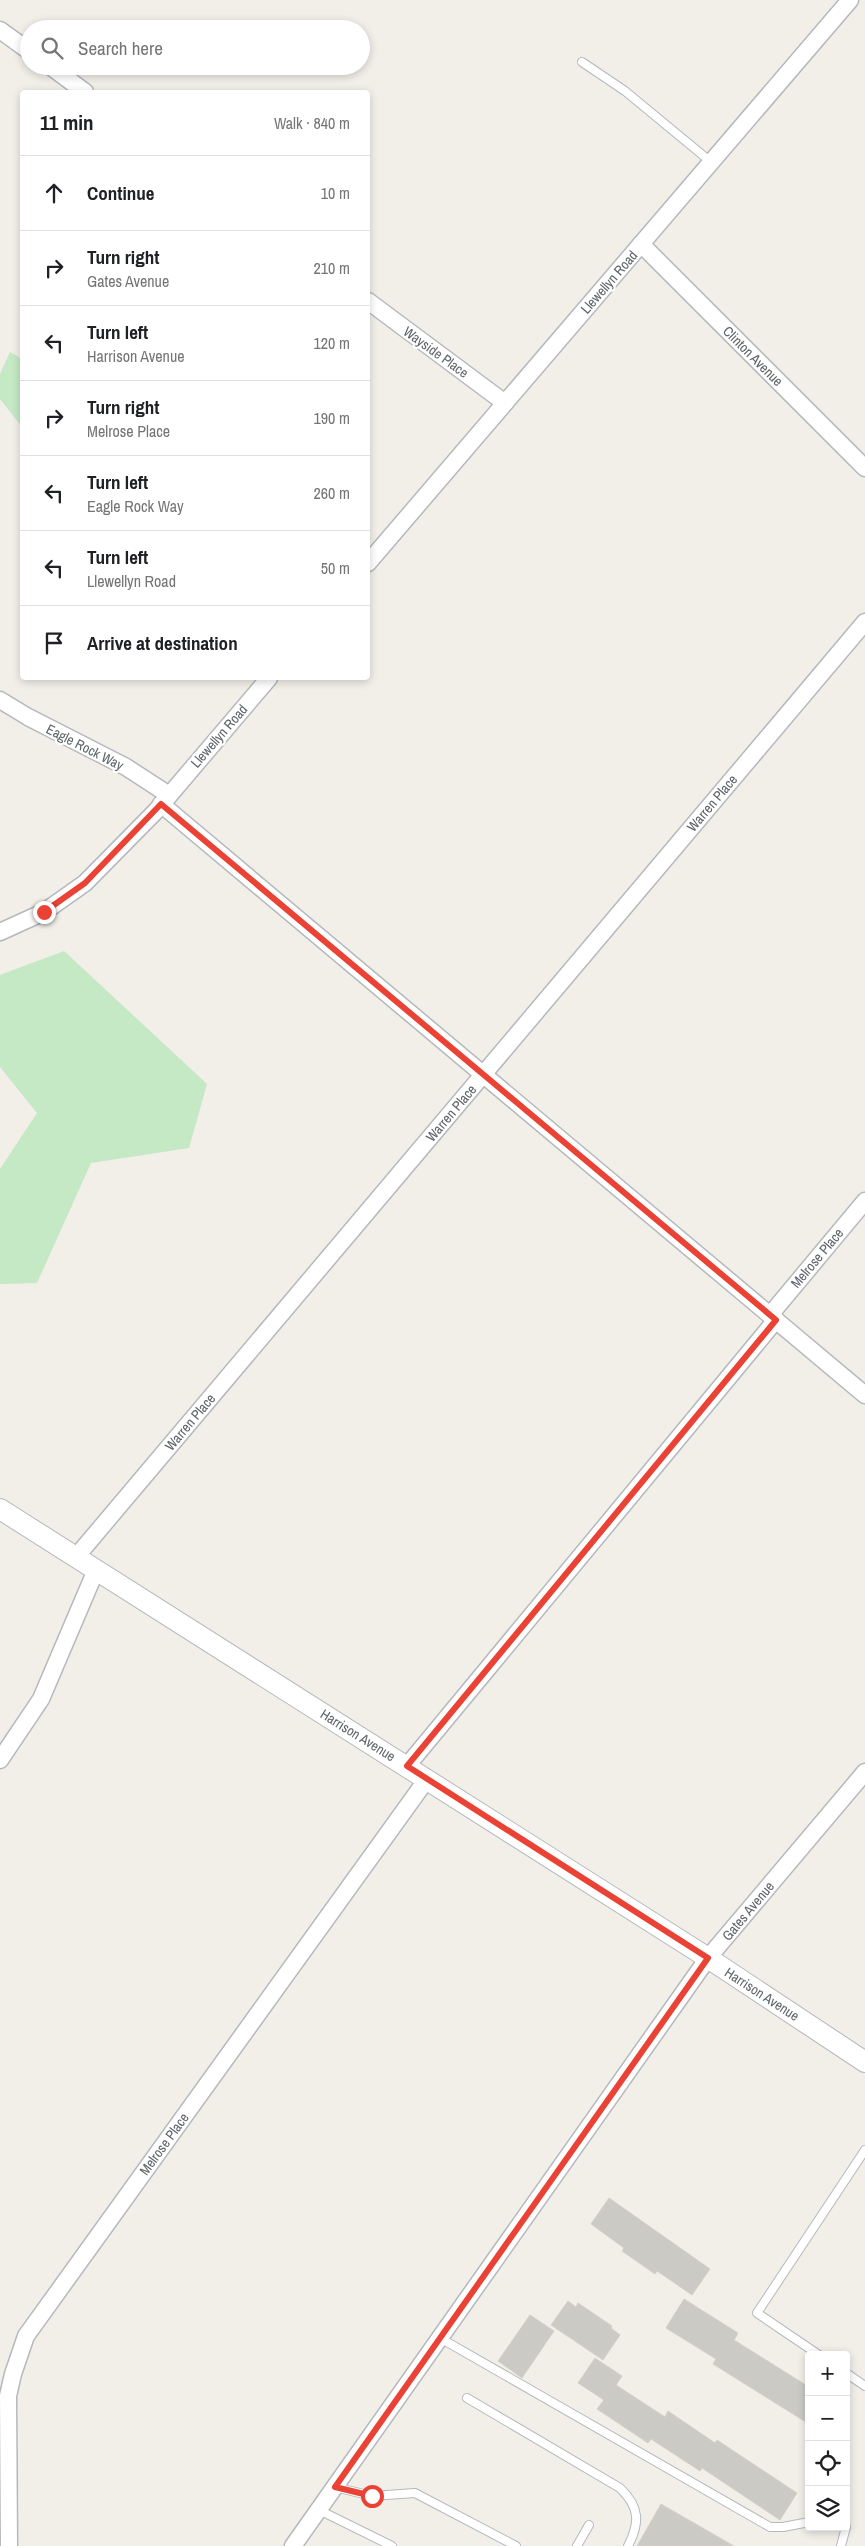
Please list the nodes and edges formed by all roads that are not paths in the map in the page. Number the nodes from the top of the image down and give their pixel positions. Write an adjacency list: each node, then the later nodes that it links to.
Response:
1 (850, 0): 7 (street, Llewellyn Road)
2 (0, 30): 3 (street)
3 (20, 44)
4 (582, 62): 7 (lane)
5 (62, 75): 6 (street)
6 (82, 90)
7 (711, 162): 8 (street, Llewellyn Road)
8 (641, 244): 10 (street, Llewellyn Road); 11 (street, Clinton Avenue)
9 (370, 302): 10 (street, Wayside Place)
10 (505, 403): 12 (street, Llewellyn Road)
11 (865, 468)
12 (370, 561)
13 (865, 622): 18 (street, Warren Place)
14 (268, 680): 16 (street, Llewellyn Road)
15 (0, 700): 16 (street, Eagle Rock Way)
16 (165, 799): 17 (street, Llewellyn Road); 18 (street, Eagle Rock Way)
17 (0, 932)
18 (484, 1075): 20 (street, Eagle Rock Way); 23 (street, Warren Place)
19 (865, 1201): 20 (street, Melrose Place)
20 (773, 1318): 21 (street, Eagle Rock Way); 26 (street, Melrose Place)
21 (865, 1395)
22 (0, 1509): 23 (street, Harrison Avenue)
23 (76, 1557): 24 (street, Harrison Avenue)
24 (96, 1570): 25 (street); 26 (street, Harrison Avenue)
25 (0, 1760)
26 (407, 1766): 28 (street, Harrison Avenue)
27 (865, 1772): 29 (street, Gates Avenue)
28 (427, 1779): 29 (street, Harrison Avenue); 42 (street, Melrose Place)
29 (708, 1958): 30 (street, Harrison Avenue); 32 (street, Gates Avenue)
30 (865, 2062)
31 (865, 2150): 33 (lane)
32 (440, 2338): 37 (street, Gates Avenue); 39 (lane)
33 (813, 2351)
34 (850, 2376): 35 (lane)
35 (865, 2386)
36 (467, 2398): 47 (lane)
37 (335, 2487): 38 (street, Gates Avenue); 45 (lane)
38 (319, 2510): 43 (street, Gates Avenue); 44 (lane)
39 (805, 2523)
40 (589, 2525): 46 (lane)
41 (845, 2531): 48 (lane)
42 (9, 2546)
43 (293, 2546)
44 (392, 2546)
45 (516, 2546)
46 (577, 2546)
47 (628, 2546)
48 (841, 2546)

